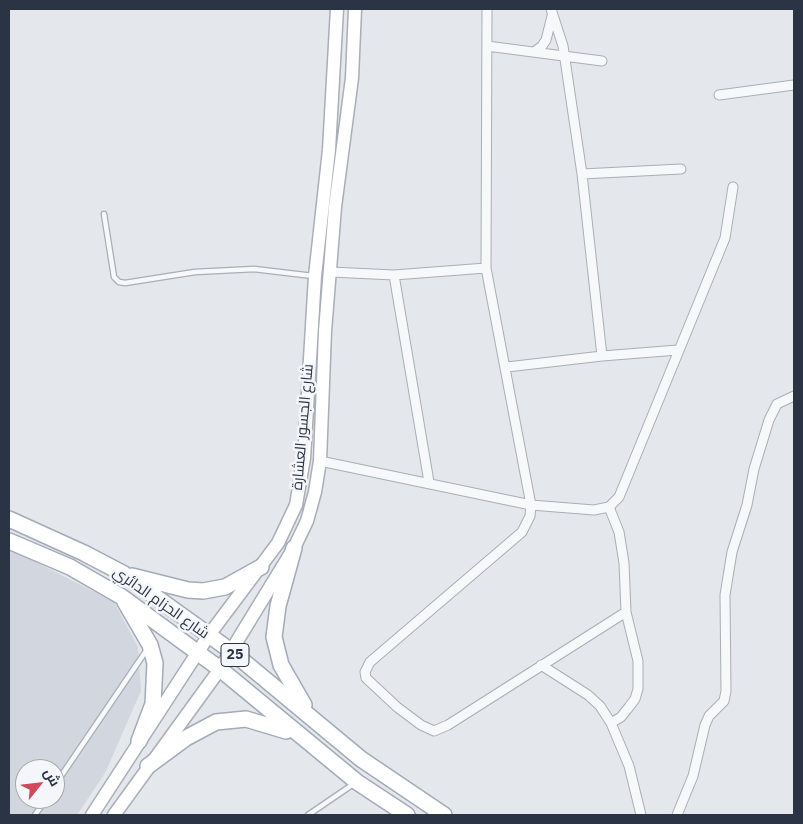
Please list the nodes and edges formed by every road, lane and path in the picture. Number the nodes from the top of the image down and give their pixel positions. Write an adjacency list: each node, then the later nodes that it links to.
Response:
1 (337, 9): 18 (main road, شارع الجسور العشارة)
2 (355, 9): 16 (main road, شارع الجسور العشارة)
3 (486, 9): 5 (street)
4 (552, 12): 6 (street); 7 (street)
5 (486, 46): 6 (street); 15 (street)
6 (534, 52): 7 (street)
7 (565, 57): 8 (street); 12 (street)
8 (602, 61)
9 (794, 85): 10 (street)
10 (719, 95)
11 (681, 169): 12 (street)
12 (582, 174): 20 (street)
13 (733, 187): 19 (street)
14 (104, 214): 18 (lane)
15 (486, 268): 17 (street); 21 (street)
16 (331, 272): 17 (street); 23 (main road, شارع الجسور العشارة)
17 (394, 275): 24 (street)
18 (315, 276): 30 (main road, شارع الجسور العشارة)
19 (678, 350): 20 (street); 26 (street)
20 (602, 356): 21 (street)
21 (507, 367): 25 (street)
22 (794, 396): 53 (street)
23 (320, 461): 24 (street); 29 (main road, شارع الجسور العشارة)
24 (429, 482): 25 (street)
25 (531, 505): 26 (street); 38 (street)
26 (609, 507): 33 (street)
27 (9, 519): 31 (main road, شارع الحزام الدائري / 25)
28 (9, 541): 32 (main road, شارع الحزام الدائري / 25)
29 (294, 548): 36 (main road, شارع الجسور العشارة); 41 (main road)
30 (261, 567): 31 (main road); 34 (main road, شارع الجسور العشارة)
31 (124, 574): 34 (main road, شارع الحزام الدائري / 25)
32 (122, 597): 35 (main road); 37 (main road, شارع الحزام الدائري / 25)
33 (626, 612): 38 (street); 40 (street)
34 (209, 635): 36 (main road, شارع الحزام الدائري / 25); 37 (main road, شارع الجسور العشارة)
35 (150, 645): 43 (main road); 45 (lane)
36 (231, 651): 39 (main road, شارع الجسور العشارة); 41 (main road, شارع الحزام الدائري / 25)
37 (197, 653): 39 (main road, شارع الحزام الدائري / 25); 43 (main road, شارع الجسور العشارة)
38 (541, 665): 40 (street)
39 (220, 670): 42 (main road, شارع الحزام الدائري / 25); 44 (main road, شارع الجسور العشارة)
40 (610, 723): 52 (street)
41 (318, 724): 51 (main road, شارع الحزام الدائري / 25)
42 (295, 734): 44 (main road); 46 (main road, شارع الحزام الدائري / 25)
43 (139, 742): 47 (main road, شارع الجسور العشارة)
44 (148, 766): 48 (main road, شارع الجسور العشارة)
45 (65, 770)
46 (356, 782): 49 (lane); 50 (main road, شارع الحزام الدائري / 25)
47 (92, 815)
48 (114, 815)
49 (308, 815)
50 (407, 815)
51 (444, 815)
52 (642, 815)
53 (676, 815)

